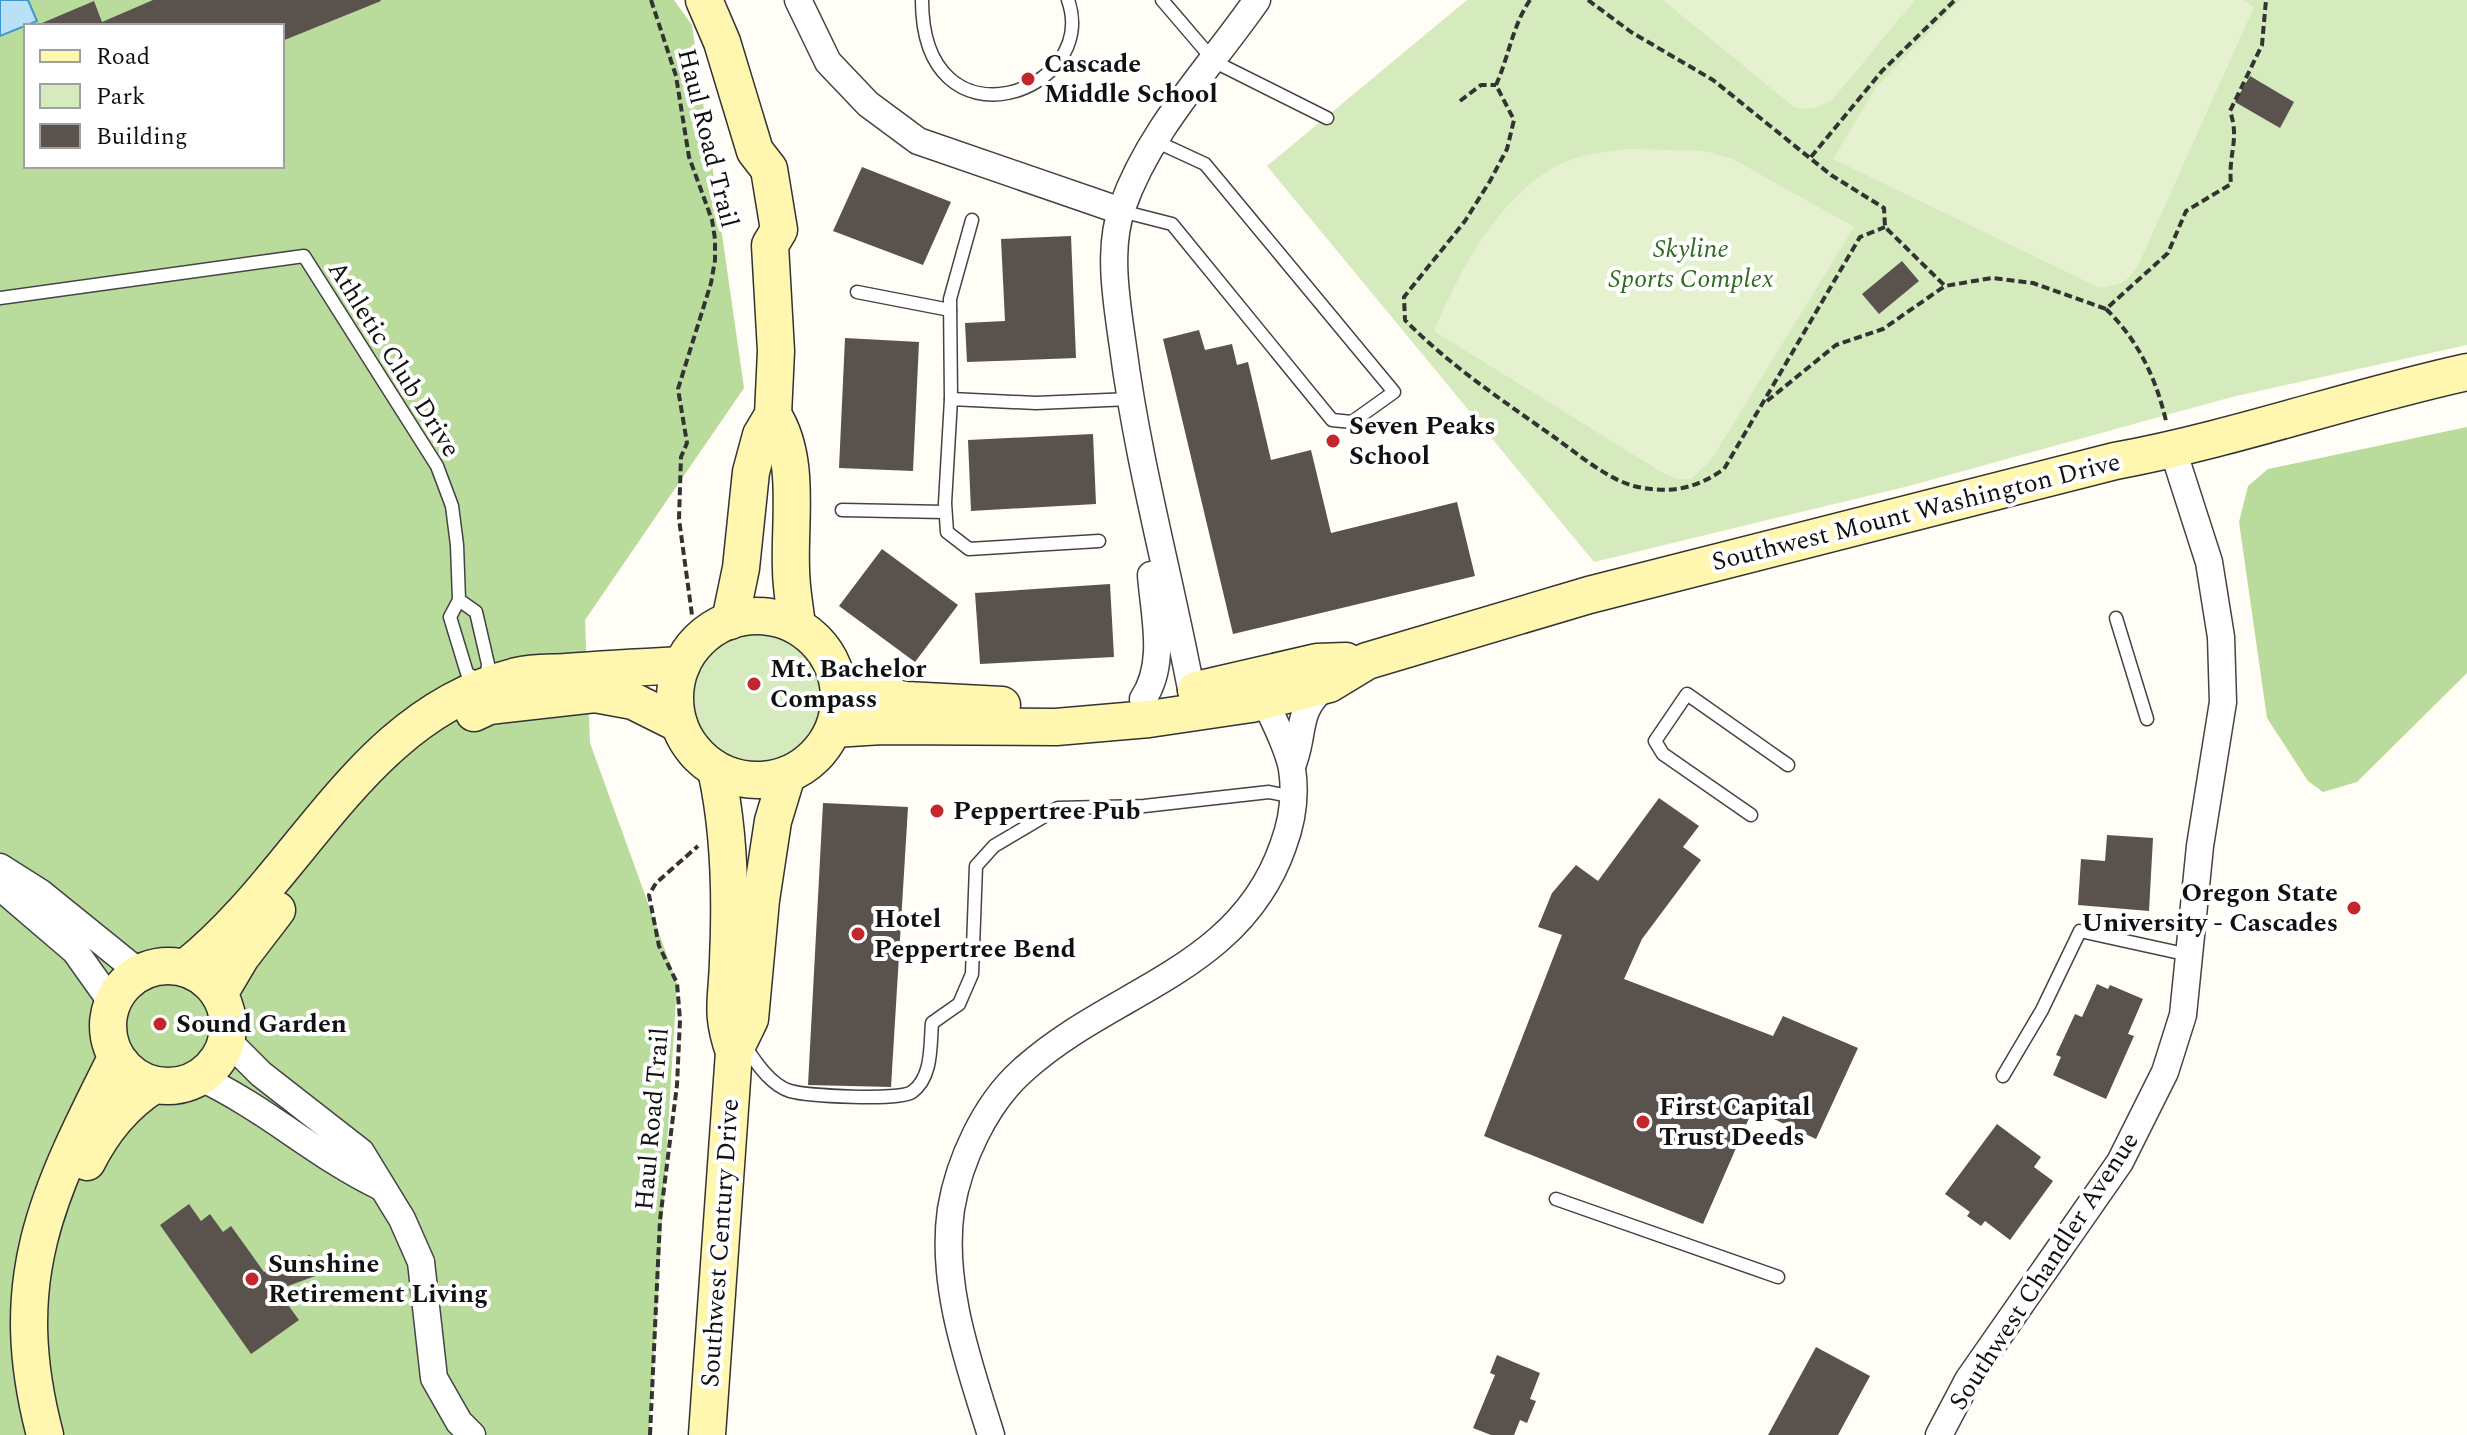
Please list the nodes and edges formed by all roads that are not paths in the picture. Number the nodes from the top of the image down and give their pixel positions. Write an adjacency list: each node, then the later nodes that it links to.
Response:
1 (704, 0): 18 (main road)
2 (798, 0): 10 (street)
3 (922, 0): 4 (lane)
4 (1068, 0)
5 (1162, 0): 7 (lane)
6 (1257, 0): 7 (street)
7 (1215, 62): 8 (lane); 9 (street)
8 (1327, 118)
9 (1153, 140): 10 (street); 10 (lane)
10 (1121, 211): 17 (street)
11 (972, 220): 14 (lane)
12 (857, 292): 14 (lane)
13 (0, 298): 24 (lane, Athletic Club Drive)
14 (950, 310): 16 (lane)
15 (2467, 372): 19 (main road, Southwest Mount Washington Drive)
16 (951, 399): 17 (lane); 22 (lane)
17 (1131, 399): 20 (street)
18 (773, 415): 26 (main road); 27 (main road)
19 (2173, 450): 28 (main road, Southwest Mount Washington Drive); 47 (street, Southwest Chandler Avenue)
20 (1143, 476): 33 (street); 35 (street)
21 (842, 510): 22 (lane)
22 (945, 512): 23 (lane)
23 (1099, 541)
24 (459, 600): 31 (lane); 31 (lane, Athletic Club Drive)
25 (2116, 618): 36 (lane)
26 (730, 621): 27 (main road); 29 (main road)
27 (797, 626): 32 (main road)
28 (1367, 661): 30 (main road, Southwest Mount Washington Drive); 35 (main road, Southwest Mount Washington Drive)
29 (682, 665): 31 (main road); 37 (main road)
30 (1329, 684): 34 (main road, Southwest Mount Washington Drive); 40 (street)
31 (486, 685): 48 (main road)
32 (839, 686): 33 (main road, Southwest Mount Washington Drive); 38 (main road)
33 (1143, 699): 35 (main road, Southwest Mount Washington Drive)
34 (1265, 701): 35 (main road, Southwest Mount Washington Drive); 40 (street)
35 (1194, 702): 38 (main road, Southwest Mount Washington Drive)
36 (2147, 719)
37 (679, 724): 41 (main road); 50 (main road)
38 (834, 729): 42 (main road)
39 (1788, 765): 44 (lane)
40 (1292, 766): 43 (street)
41 (716, 770): 42 (main road); 53 (main road, Southwest Century Drive)
42 (787, 775): 53 (main road, Southwest Century Drive)
43 (1293, 797): 53 (lane); 65 (street)
44 (1751, 815)
45 (0, 867): 49 (street)
46 (0, 887): 51 (street)
47 (2189, 955): 55 (lane); 66 (street, Southwest Chandler Avenue)
48 (185, 968): 49 (main road); 50 (main road)
49 (140, 973): 51 (main road)
50 (219, 994): 52 (main road)
51 (112, 1003): 54 (main road)
52 (226, 1039): 56 (main road); 58 (street)
53 (737, 1046): 64 (main road, Southwest Century Drive)
54 (116, 1058): 57 (main road); 61 (main road)
55 (2003, 1076)
56 (199, 1077): 57 (main road); 58 (street)
57 (154, 1085): 62 (main road)
58 (381, 1187): 63 (street)
59 (1556, 1199): 60 (lane)
60 (1778, 1277)
61 (45, 1435)
62 (67, 1435)
63 (472, 1435)
64 (707, 1435)
65 (991, 1435)
66 (1939, 1435)

